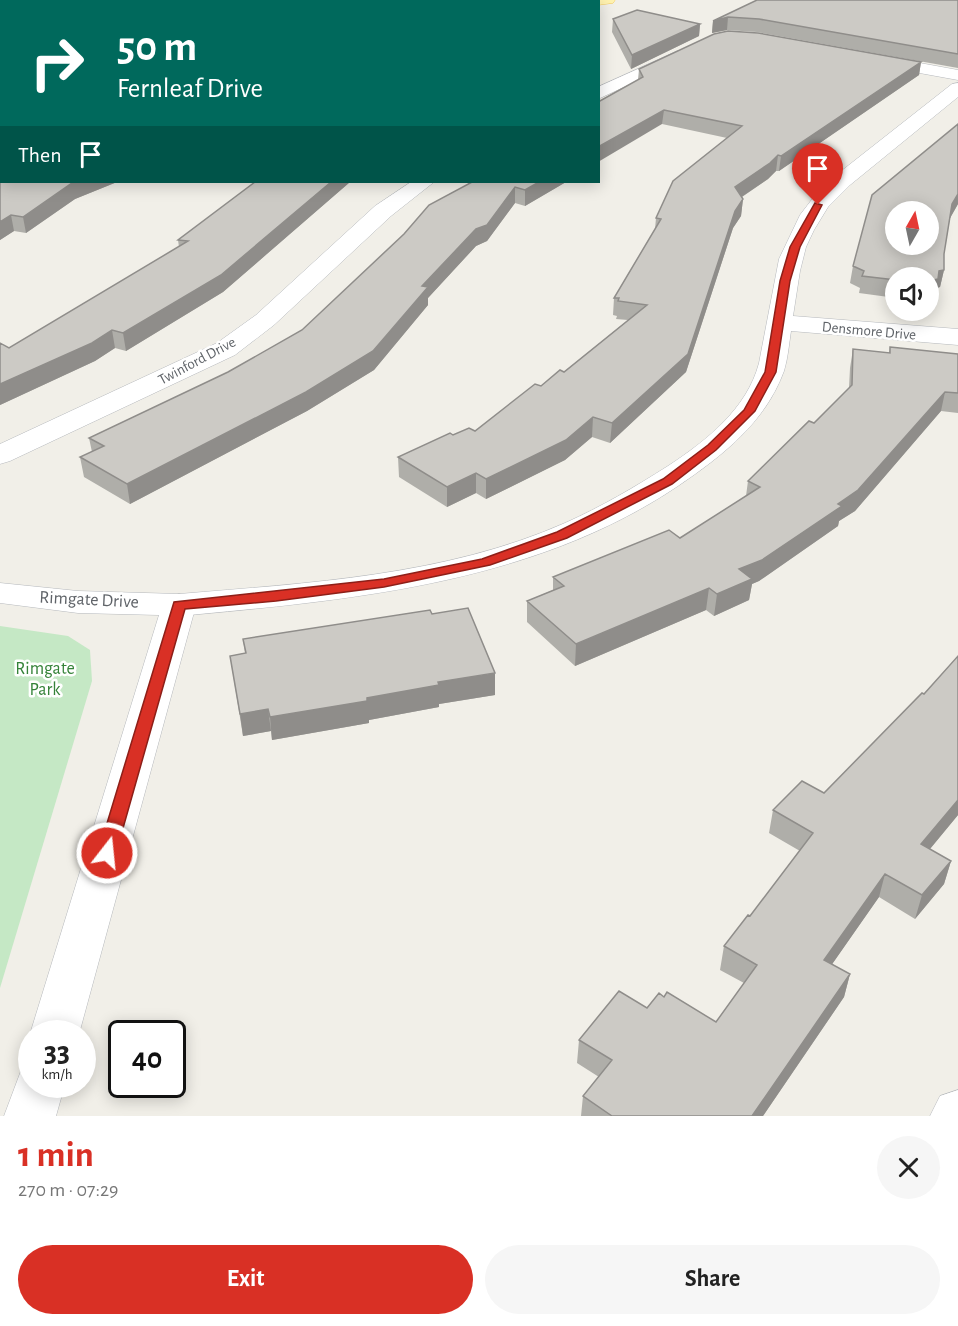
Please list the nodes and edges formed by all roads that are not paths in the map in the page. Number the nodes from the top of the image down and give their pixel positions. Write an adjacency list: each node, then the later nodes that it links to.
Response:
1 (696, 48): 5 (street)
2 (864, 58): 3 (street)
3 (958, 75)
4 (958, 88): 7 (street, Rimgate Drive)
5 (600, 93)
6 (422, 183): 9 (street, Twinford Drive)
7 (780, 322): 8 (street, Densmore Drive); 11 (street, Rimgate Drive)
8 (958, 337)
9 (0, 455)
10 (0, 593): 11 (street, Rimgate Drive)
11 (179, 605): 12 (street)
12 (58, 1020)
13 (36, 1098): 14 (street)
14 (30, 1116)

